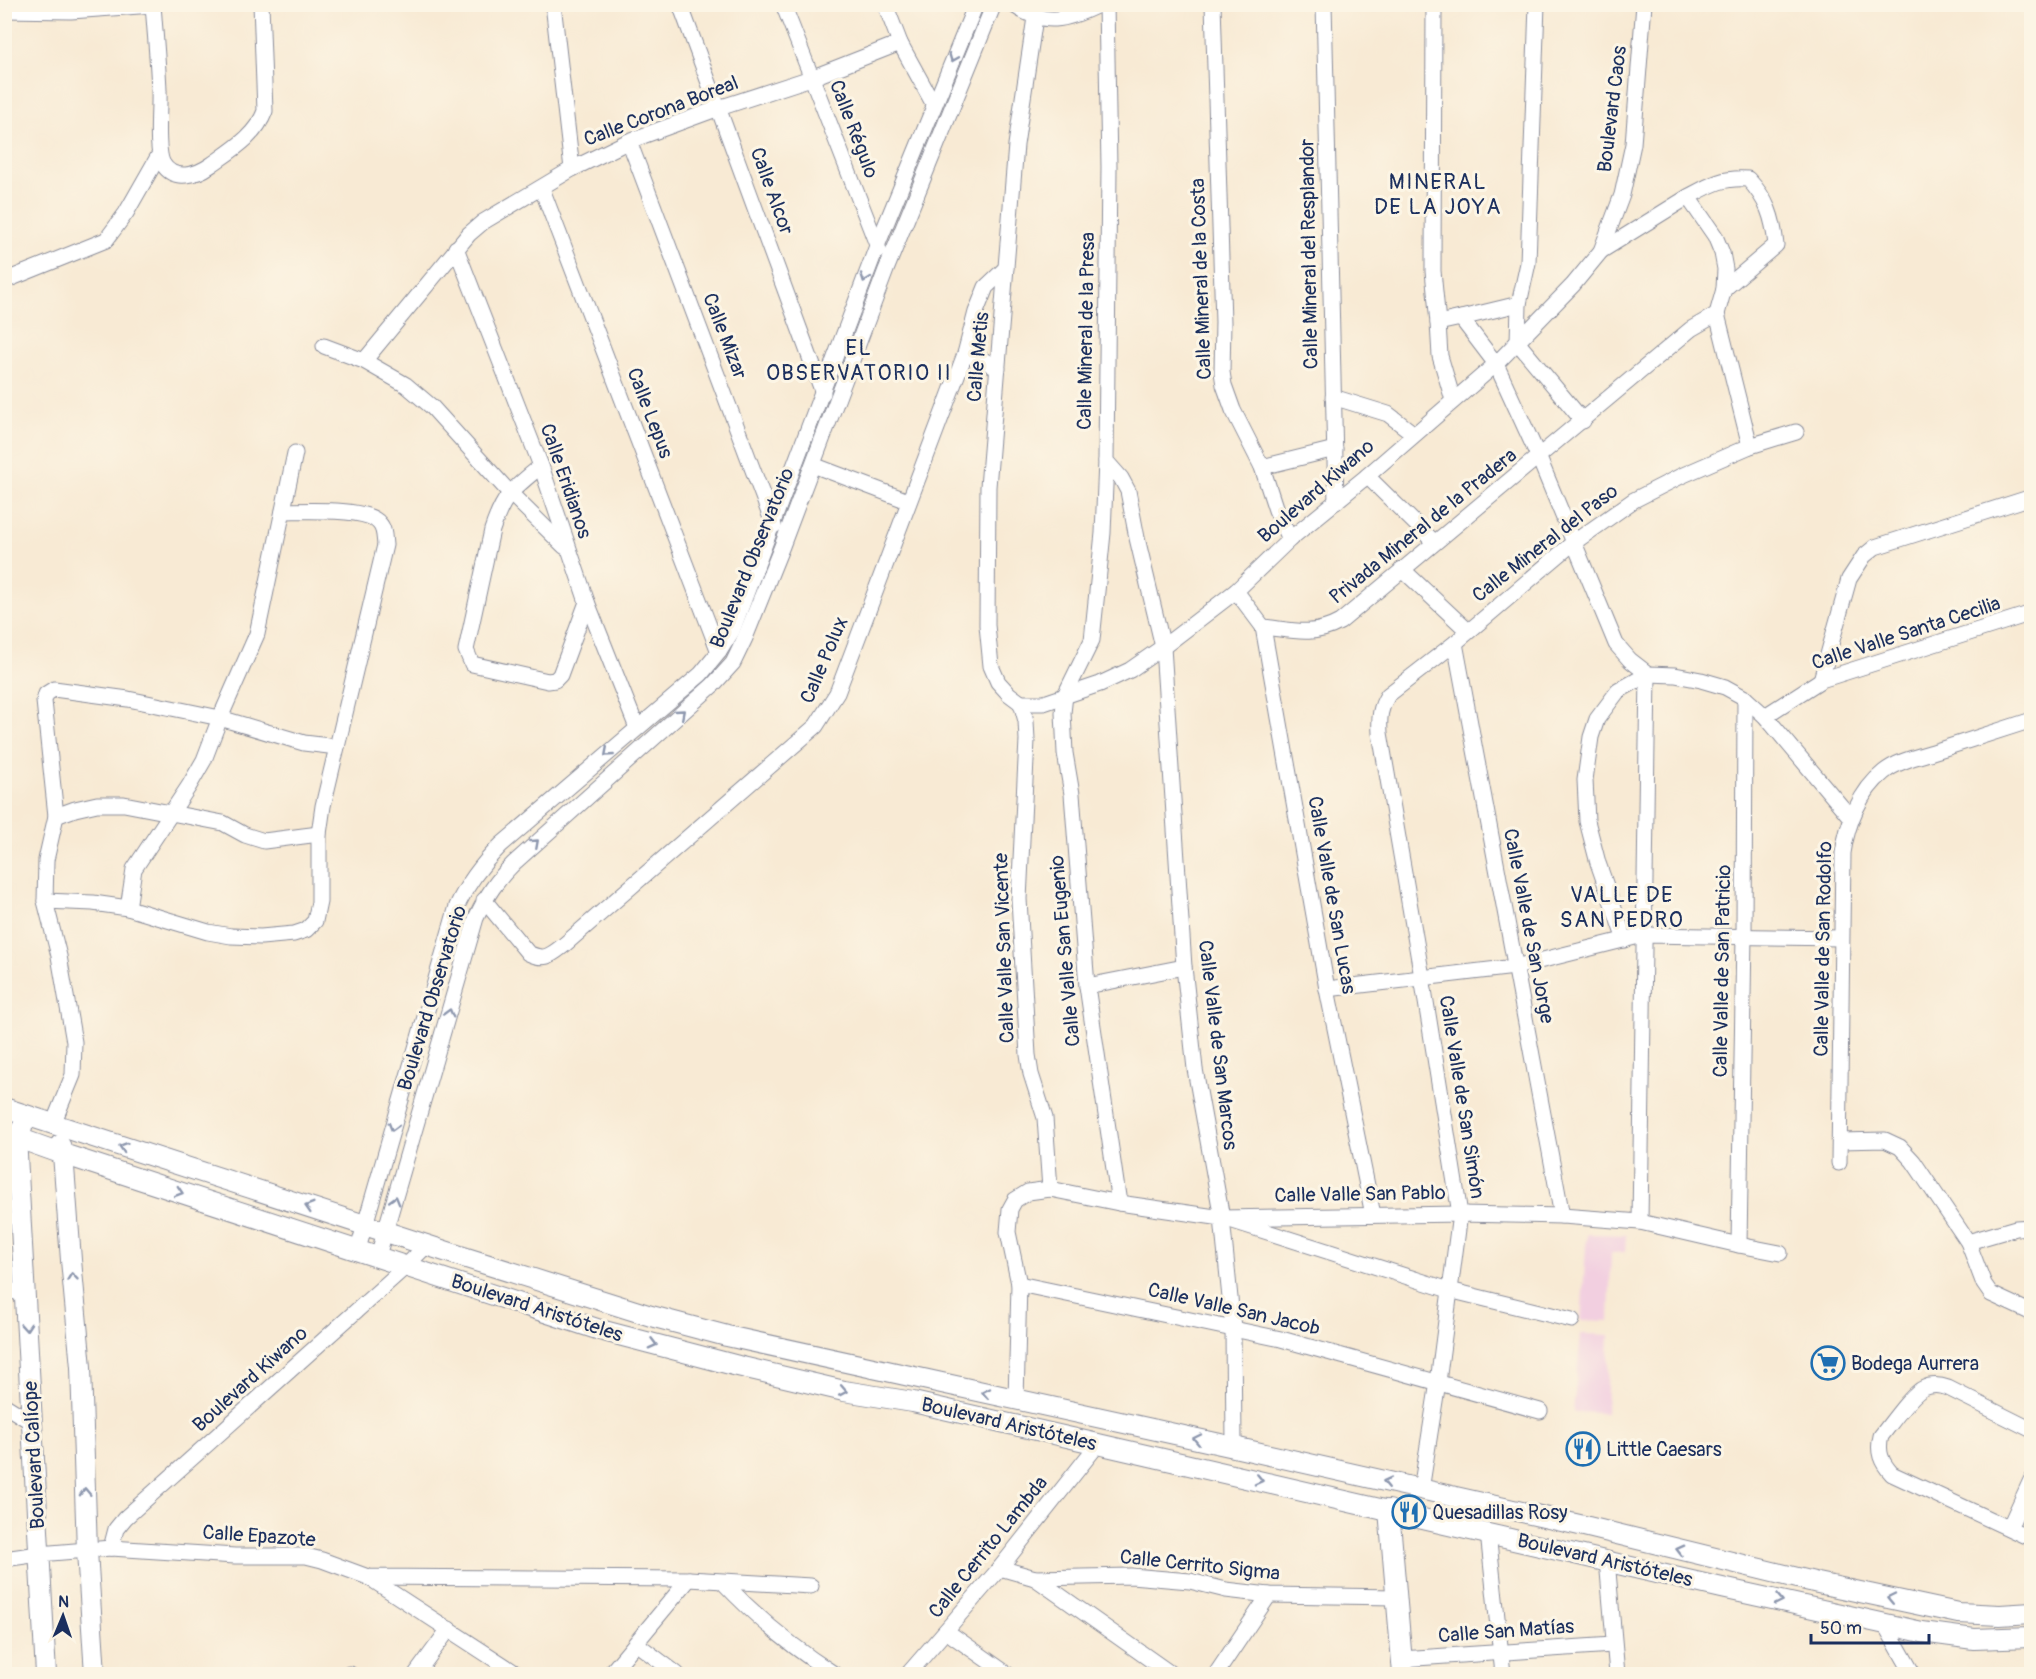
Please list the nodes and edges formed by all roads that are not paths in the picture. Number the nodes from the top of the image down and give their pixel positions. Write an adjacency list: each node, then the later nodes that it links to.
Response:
1 (261, 4): 25 (street)
2 (553, 4): 26 (street)
3 (680, 4): 23 (street, Calle Alcor)
4 (783, 4): 21 (street, Calle Régulo)
5 (885, 4): 20 (street)
6 (976, 4): 22 (street, Boulevard Observatorio, one-way to 22)
7 (994, 4): 33 (street, Boulevard Observatorio)
8 (1012, 4): 19 (street)
9 (1100, 4): 19 (street)
10 (1106, 4): 56 (street, Calle Mineral de la Presa)
11 (1213, 4): 59 (street, Calle Mineral de la Costa)
12 (1324, 4): 47 (street, Calle Mineral del Resplandor)
13 (1434, 4): 39 (street)
14 (1537, 4): 36 (street)
15 (1644, 4): 31 (street, Boulevard Caos)
16 (153, 5): 17 (street); 25 (street)
17 (20, 7): 18 (street)
18 (4, 10)
19 (1035, 11): 32 (street, Calle Metis)
20 (900, 43): 21 (street, Calle Corona Boreal); 22 (street)
21 (811, 78): 23 (street, Calle Corona Boreal); 29 (street, Calle Régulo)
22 (934, 105): 29 (street, Boulevard Observatorio)
23 (719, 108): 24 (street, Calle Corona Boreal); 46 (street, Calle Alcor)
24 (629, 141): 26 (street, Calle Corona Boreal); 66 (street, Calle Mizar)
25 (159, 155): 34 (street)
26 (572, 169): 27 (street, Calle Corona Boreal)
27 (542, 189): 30 (street, Calle Corona Boreal); 80 (street, Calle Lepus)
28 (1688, 197): 31 (street); 35 (street); 35 (street)
29 (877, 246): 33 (street, Calle Régulo); 46 (street, Boulevard Observatorio, one-way to 46)
30 (456, 248): 43 (street, Calle Corona Boreal); 58 (street, Calle Eridianos)
31 (1601, 251): 40 (street, Boulevard Kiwano)
32 (1006, 268): 42 (street, Calle Polux); 45 (street, Calle Metis)
33 (886, 270): 57 (street, Boulevard Observatorio)
34 (4, 281)
35 (1724, 289): 37 (street)
36 (1519, 304): 38 (street); 40 (street)
37 (1717, 314): 49 (street, Privada Mineral de la Pradera); 52 (street)
38 (1461, 318): 39 (street); 44 (street)
39 (1438, 322): 48 (street)
40 (1518, 343): 44 (street, Boulevard Kiwano); 49 (street)
41 (324, 346): 43 (street)
42 (965, 354): 45 (street); 63 (street, Calle Polux)
43 (364, 361): 61 (street)
44 (1496, 364): 48 (street, Boulevard Kiwano); 55 (street)
45 (998, 369): 85 (street, Calle Metis)
46 (823, 393): 66 (street, Boulevard Observatorio)
47 (1334, 397): 51 (street); 53 (street, Calle Mineral del Resplandor)
48 (1454, 400): 51 (street, Boulevard Kiwano)
49 (1583, 421): 55 (street, Privada Mineral de la Pradera)
50 (1796, 432): 52 (street, Calle Mineral del Paso)
51 (1414, 434): 60 (street, Boulevard Kiwano)
52 (1750, 446): 69 (street, Calle Mineral del Paso)
53 (1335, 449): 59 (street); 64 (street, Calle Mineral del Resplandor)
54 (295, 453): 65 (street)
55 (1539, 458): 68 (street, Privada Mineral de la Pradera); 69 (street)
56 (1106, 461): 79 (street); 83 (street, Calle Mineral de la Presa)
57 (813, 465): 63 (street); 70 (street, Boulevard Observatorio)
58 (541, 466): 61 (street); 71 (street, Calle Eridianos)
59 (1262, 467): 67 (street, Calle Mineral de la Costa)
60 (1367, 476): 64 (street, Boulevard Kiwano); 68 (street)
61 (509, 492): 71 (street); 74 (street)
62 (2031, 497): 82 (street)
63 (908, 501): 98 (street, Calle Polux)
64 (1336, 502): 67 (street, Boulevard Kiwano)
65 (283, 511): 88 (street); 91 (street)
66 (773, 522): 70 (street, Calle Mizar); 80 (street, Boulevard Observatorio)
67 (1290, 539): 73 (street, Boulevard Kiwano)
68 (1434, 543): 72 (street, Privada Mineral de la Pradera)
69 (1573, 543): 77 (street, Calle Mineral del Paso); 81 (street)
70 (782, 546): 97 (street, Boulevard Observatorio, one-way to 70)
71 (567, 549): 74 (street, Calle Eridianos)
72 (1402, 569): 76 (street, Privada Mineral de la Pradera); 77 (street)
73 (1236, 591): 76 (street, Calle Valle de San Lucas); 79 (street, Boulevard Kiwano)
74 (587, 602): 90 (street, Calle Eridianos)
75 (2031, 613): 82 (street, Calle Valle Santa Cecilia)
76 (1263, 627): 109 (street, Calle Valle de San Lucas)
77 (1468, 631): 78 (street, Calle Mineral del Paso)
78 (1455, 642): 86 (street, Calle Mineral del Paso); 106 (street, Calle Valle de San Jorge)
79 (1163, 647): 83 (street, Boulevard Kiwano); 105 (street, Calle Valle de San Marcos)
80 (719, 652): 90 (street, Boulevard Observatorio)
81 (1648, 674): 84 (street, Calle Valle de San Rodolfo); 101 (street); 104 (street)
82 (1821, 680): 87 (street, Calle Valle Santa Cecilia)
83 (1065, 695): 85 (street, Boulevard Kiwano); 108 (street, Calle Valle San Eugenio)
84 (1745, 698): 87 (street, Calle Valle de San Rodolfo); 102 (street, Calle Valle de San Patricio)
85 (1022, 703): 116 (street, Calle Valle San Vicente)
86 (1380, 711): 107 (street, Calle Valle de San Simón)
87 (1765, 716): 94 (street, Calle Valle de San Rodolfo)
88 (220, 717): 91 (street); 92 (street); 93 (street)
89 (2031, 720): 94 (street)
90 (637, 728): 96 (street, Boulevard Observatorio, one-way to 96)
91 (337, 747): 95 (street)
92 (170, 812): 93 (street); 95 (street); 100 (street)
93 (56, 816): 99 (street)
94 (1851, 818): 103 (street, Calle Valle de San Rodolfo)
95 (319, 834): 100 (street)
96 (501, 845): 97 (street); 123 (street, Boulevard Observatorio, one-way to 123)
97 (513, 863): 98 (street, Boulevard Observatorio)
98 (484, 900): 125 (street, Boulevard Observatorio, one-way to 98)
99 (45, 901): 100 (street); 111 (street)
100 (128, 908)
101 (1643, 935): 102 (street); 104 (street); 122 (street)
102 (1744, 935): 103 (street); 127 (street, Calle Valle de San Patricio)
103 (1841, 938): 113 (street, Calle Valle de San Rodolfo)
104 (1625, 940): 106 (street)
105 (1184, 967): 108 (street); 121 (street, Calle Valle de San Marcos)
106 (1515, 967): 107 (street); 120 (street, Calle Valle de San Jorge)
107 (1422, 977): 109 (street); 118 (street, Calle Valle de San Simón)
108 (1087, 986): 117 (street, Calle Valle San Eugenio)
109 (1328, 989): 119 (street, Calle Valle de San Lucas)
110 (10, 1110): 111 (street, Boulevard Aristóteles)
111 (55, 1127): 112 (street); 114 (street); 123 (street, Boulevard Aristóteles, one-way to 111)
112 (8, 1138): 114 (street, Boulevard Aristóteles); 136 (street, Boulevard Calíope)
113 (1840, 1141): 115 (street, Calle Valle de San Rodolfo); 126 (street)
114 (63, 1154): 129 (street, Boulevard Aristóteles, one-way to 129); 156 (street, one-way to 114)
115 (1839, 1163)
116 (1050, 1190): 117 (street, Calle Valle San Pablo); 133 (street, Calle Valle San Pablo)
117 (1119, 1203): 121 (street, Calle Valle San Pablo)
118 (1460, 1214): 119 (street, Calle Valle San Pablo); 120 (street, Calle Valle San Pablo); 135 (street, Calle Valle de San Simón)
119 (1373, 1215): 121 (street, Calle Valle San Pablo)
120 (1562, 1216): 122 (street, Calle Valle San Pablo)
121 (1222, 1218): 135 (street); 139 (street, Calle Valle de San Marcos)
122 (1640, 1222): 127 (street, Calle Valle San Pablo)
123 (365, 1225): 125 (street, Boulevard Aristóteles); 129 (street, Boulevard Observatorio)
124 (2031, 1227): 126 (street)
125 (385, 1232): 128 (street, Boulevard Aristóteles); 131 (street, Boulevard Observatorio)
126 (1968, 1242): 137 (street)
127 (1739, 1245): 130 (street, Calle Valle San Pablo)
128 (426, 1246): 132 (street, Boulevard Kiwano); 141 (street, Boulevard Aristóteles, one-way to 128)
129 (358, 1249): 131 (street, Boulevard Aristóteles)
130 (1780, 1252)
131 (378, 1256): 132 (street, Boulevard Aristóteles)
132 (407, 1266): 146 (street, Boulevard Aristóteles, one-way to 146); 155 (street, Boulevard Kiwano)
133 (1019, 1284): 139 (street, Calle Valle San Jacob); 141 (street)
134 (4, 1288): 136 (street)
135 (1449, 1290): 138 (street); 140 (street, Calle Valle de San Simón)
136 (24, 1295): 144 (street, Boulevard Calíope, one-way to 144)
137 (2031, 1313)
138 (1572, 1320)
139 (1233, 1328): 140 (street, Calle Valle San Jacob); 147 (street, Calle Valle de San Marcos)
140 (1438, 1382): 143 (street, Calle Valle San Jacob); 150 (street, Calle Valle de San Simón)
141 (1016, 1400): 147 (street, Boulevard Aristóteles, one-way to 141)
142 (4, 1405): 144 (street)
143 (1540, 1412)
144 (33, 1423): 157 (street, Boulevard Calíope)
145 (2031, 1430): 152 (street)
146 (1098, 1444): 148 (street, Boulevard Aristóteles); 161 (street, Calle Cerrito Lambda)
147 (1234, 1447): 148 (street); 150 (street, Boulevard Aristóteles, one-way to 147)
148 (1227, 1473): 151 (street, Boulevard Aristóteles, one-way to 151)
149 (2031, 1478): 152 (street)
150 (1421, 1490): 160 (street, Boulevard Aristóteles, one-way to 150)
151 (1389, 1510): 153 (street, Boulevard Aristóteles); 169 (street)
152 (2009, 1528): 154 (street)
153 (1488, 1533): 159 (street, Boulevard Aristóteles); 177 (street)
154 (2031, 1539)
155 (111, 1548): 156 (street, Calle Epazote); 162 (street, Calle Epazote)
156 (87, 1551): 157 (street, Calle Epazote); 180 (street)
157 (39, 1554): 158 (street, Calle Epazote); 179 (street, Boulevard Calíope)
158 (4, 1559)
159 (1615, 1562): 167 (street, Boulevard Aristóteles); 176 (street)
160 (1736, 1564): 167 (street); 170 (street, Boulevard Aristóteles, one-way to 160)
161 (1000, 1568): 163 (street, Calle Cerrito Sigma); 173 (street, Calle Cerrito Lambda)
162 (368, 1578): 164 (street, Calle Epazote); 172 (street)
163 (1035, 1578): 168 (street, Calle Cerrito Sigma); 188 (street)
164 (688, 1579): 165 (street, Calle Epazote); 175 (street)
165 (723, 1582): 166 (street, Calle Epazote); 185 (street)
166 (811, 1586)
167 (1722, 1588): 171 (street, Boulevard Aristóteles, one-way to 171)
168 (1269, 1595): 169 (street, Calle Cerrito Sigma); 189 (street)
169 (1396, 1597): 178 (street)
170 (2031, 1613)
171 (1884, 1623): 174 (street, Boulevard Aristóteles); 192 (street)
172 (449, 1629): 181 (street); 182 (street)
173 (946, 1631): 186 (street, Calle Cerrito Lambda); 187 (street)
174 (2031, 1637)
175 (636, 1644): 183 (street); 184 (street)
176 (1613, 1645): 177 (street, Calle San Matías); 191 (street)
177 (1501, 1654): 178 (street, Calle San Matías); 190 (street)
178 (1402, 1667)
179 (46, 1674)
180 (95, 1674)
181 (416, 1674)
182 (517, 1674)
183 (610, 1674)
184 (677, 1674)
185 (834, 1674)
186 (908, 1674)
187 (1007, 1674)
188 (1171, 1674)
189 (1216, 1674)
190 (1503, 1674)
191 (1617, 1674)
192 (1913, 1674)

